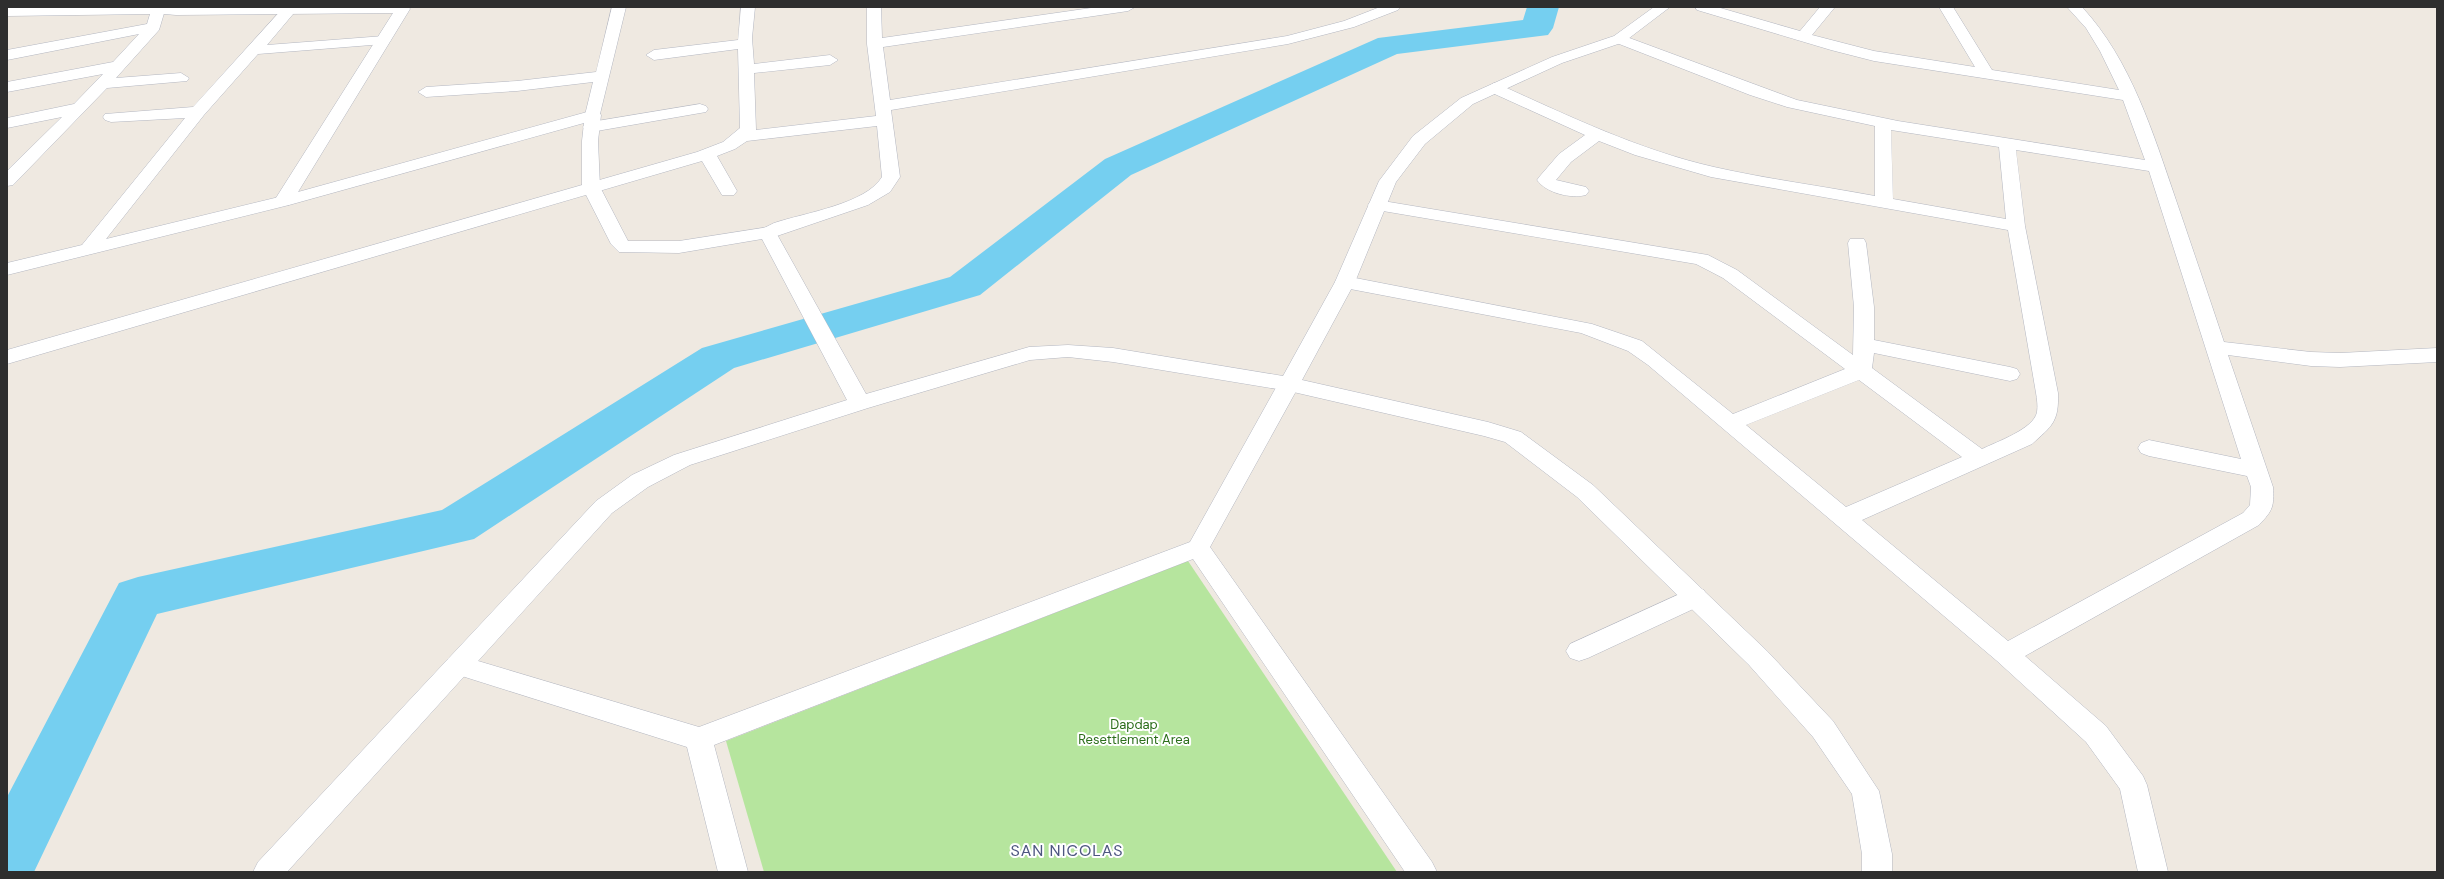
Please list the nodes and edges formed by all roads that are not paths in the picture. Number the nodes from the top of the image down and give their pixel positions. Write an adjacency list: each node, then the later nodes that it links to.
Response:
1 (619, 7): 29 (street)
2 (748, 7): 20 (street)
3 (874, 7): 21 (street)
4 (1128, 7): 21 (street)
5 (1393, 7): 39 (street)
6 (1664, 7): 18 (street)
7 (1702, 7): 17 (street)
8 (1828, 7): 17 (street)
9 (1946, 7): 28 (street)
10 (2074, 7): 35 (street)
11 (291, 8): 12 (street); 14 (street); 22 (street)
12 (404, 8): 19 (street)
13 (156, 9): 14 (street); 15 (street); 16 (street)
14 (178, 9)
15 (7, 12)
16 (154, 27): 23 (street); 26 (street)
17 (1803, 37): 28 (street)
18 (1619, 39): 33 (street); 43 (street)
19 (384, 40): 22 (street); 53 (street)
20 (745, 44): 24 (street); 27 (street)
21 (876, 44): 39 (street)
22 (254, 50): 38 (street)
23 (7, 55)
24 (654, 55)
25 (830, 60): 27 (street)
26 (119, 66): 31 (street); 32 (street)
27 (746, 69): 45 (street)
28 (1987, 75): 35 (street)
29 (602, 76): 34 (street); 41 (street)
30 (181, 78): 31 (street)
31 (102, 84): 36 (street)
32 (7, 87)
33 (1494, 88): 44 (street); 55 (street)
34 (426, 92)
35 (2128, 96): 48 (street)
36 (79, 108): 42 (street); 49 (street)
37 (700, 109): 41 (street)
38 (198, 112): 40 (street); 59 (street)
39 (884, 113): 45 (street); 57 (street)
40 (111, 117)
41 (592, 121): 50 (street); 53 (street)
42 (7, 123)
43 (1883, 123): 46 (street); 54 (street)
44 (1597, 134): 52 (street); 54 (street)
45 (743, 136): 47 (street)
46 (2007, 144): 48 (street); 56 (street)
47 (707, 154): 50 (street); 51 (street)
48 (2156, 167): 63 (street)
49 (7, 181)
50 (592, 187): 57 (street); 65 (street)
51 (728, 191)
52 (1580, 191)
53 (283, 201): 59 (street)
54 (1884, 203): 56 (street)
55 (1377, 205): 61 (street); 66 (street)
56 (2016, 226): 72 (street)
57 (768, 233): 69 (street)
58 (1857, 243): 62 (street)
59 (89, 248): 60 (street)
60 (7, 269)
61 (1345, 282): 68 (street); 70 (street)
62 (1865, 345): 66 (street); 67 (street)
63 (2216, 347): 64 (street); 73 (street)
64 (2437, 355)
65 (7, 357)
66 (1861, 371): 70 (street); 72 (street)
67 (2010, 374)
68 (1289, 384): 69 (street); 75 (street); 76 (street)
69 (860, 403): 79 (street)
70 (1730, 423): 74 (street)
71 (2149, 448): 73 (street)
72 (1979, 458): 74 (street)
73 (2256, 470): 78 (street)
74 (1844, 518): 78 (street)
75 (1198, 548): 80 (street); 83 (street)
76 (1695, 597): 77 (street); 84 (street)
77 (1579, 650)
78 (2006, 654): 85 (street)
79 (458, 665): 80 (street); 81 (street)
80 (699, 739): 82 (street)
81 (268, 872)
82 (733, 872)
83 (1422, 872)
84 (1877, 872)
85 (2153, 872)

